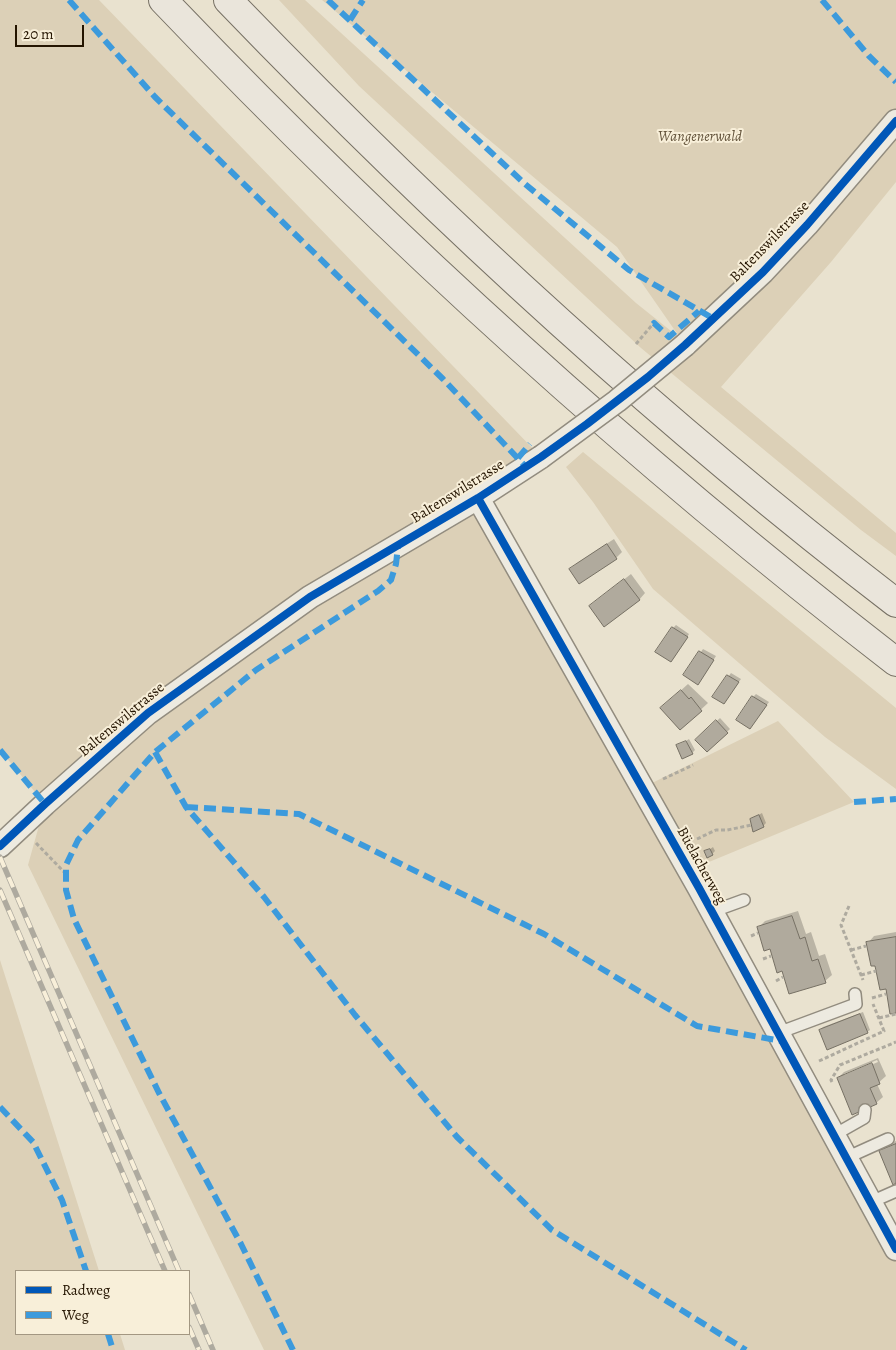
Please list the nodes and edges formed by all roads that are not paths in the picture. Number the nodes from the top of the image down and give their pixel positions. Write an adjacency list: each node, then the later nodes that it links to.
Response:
1 (163, 0): 6 (highway)
2 (228, 0): 5 (highway)
3 (896, 121): 4 (street, Baltenswilstrasse, bridge)
4 (478, 498): 7 (street, Baltenswilstrasse); 9 (street, Büelacherweg)
5 (896, 603)
6 (896, 662)
7 (0, 846)
8 (744, 900): 9 (lane)
9 (711, 912): 11 (street, Büelacherweg)
10 (855, 994): 11 (lane)
11 (778, 1034): 13 (street, Büelacherweg)
12 (865, 1110): 13 (lane)
13 (834, 1135): 15 (street, Büelacherweg)
14 (888, 1139): 15 (lane)
15 (846, 1158): 17 (street, Büelacherweg)
16 (896, 1190): 17 (lane)
17 (871, 1202): 18 (street, Büelacherweg)
18 (896, 1249)

